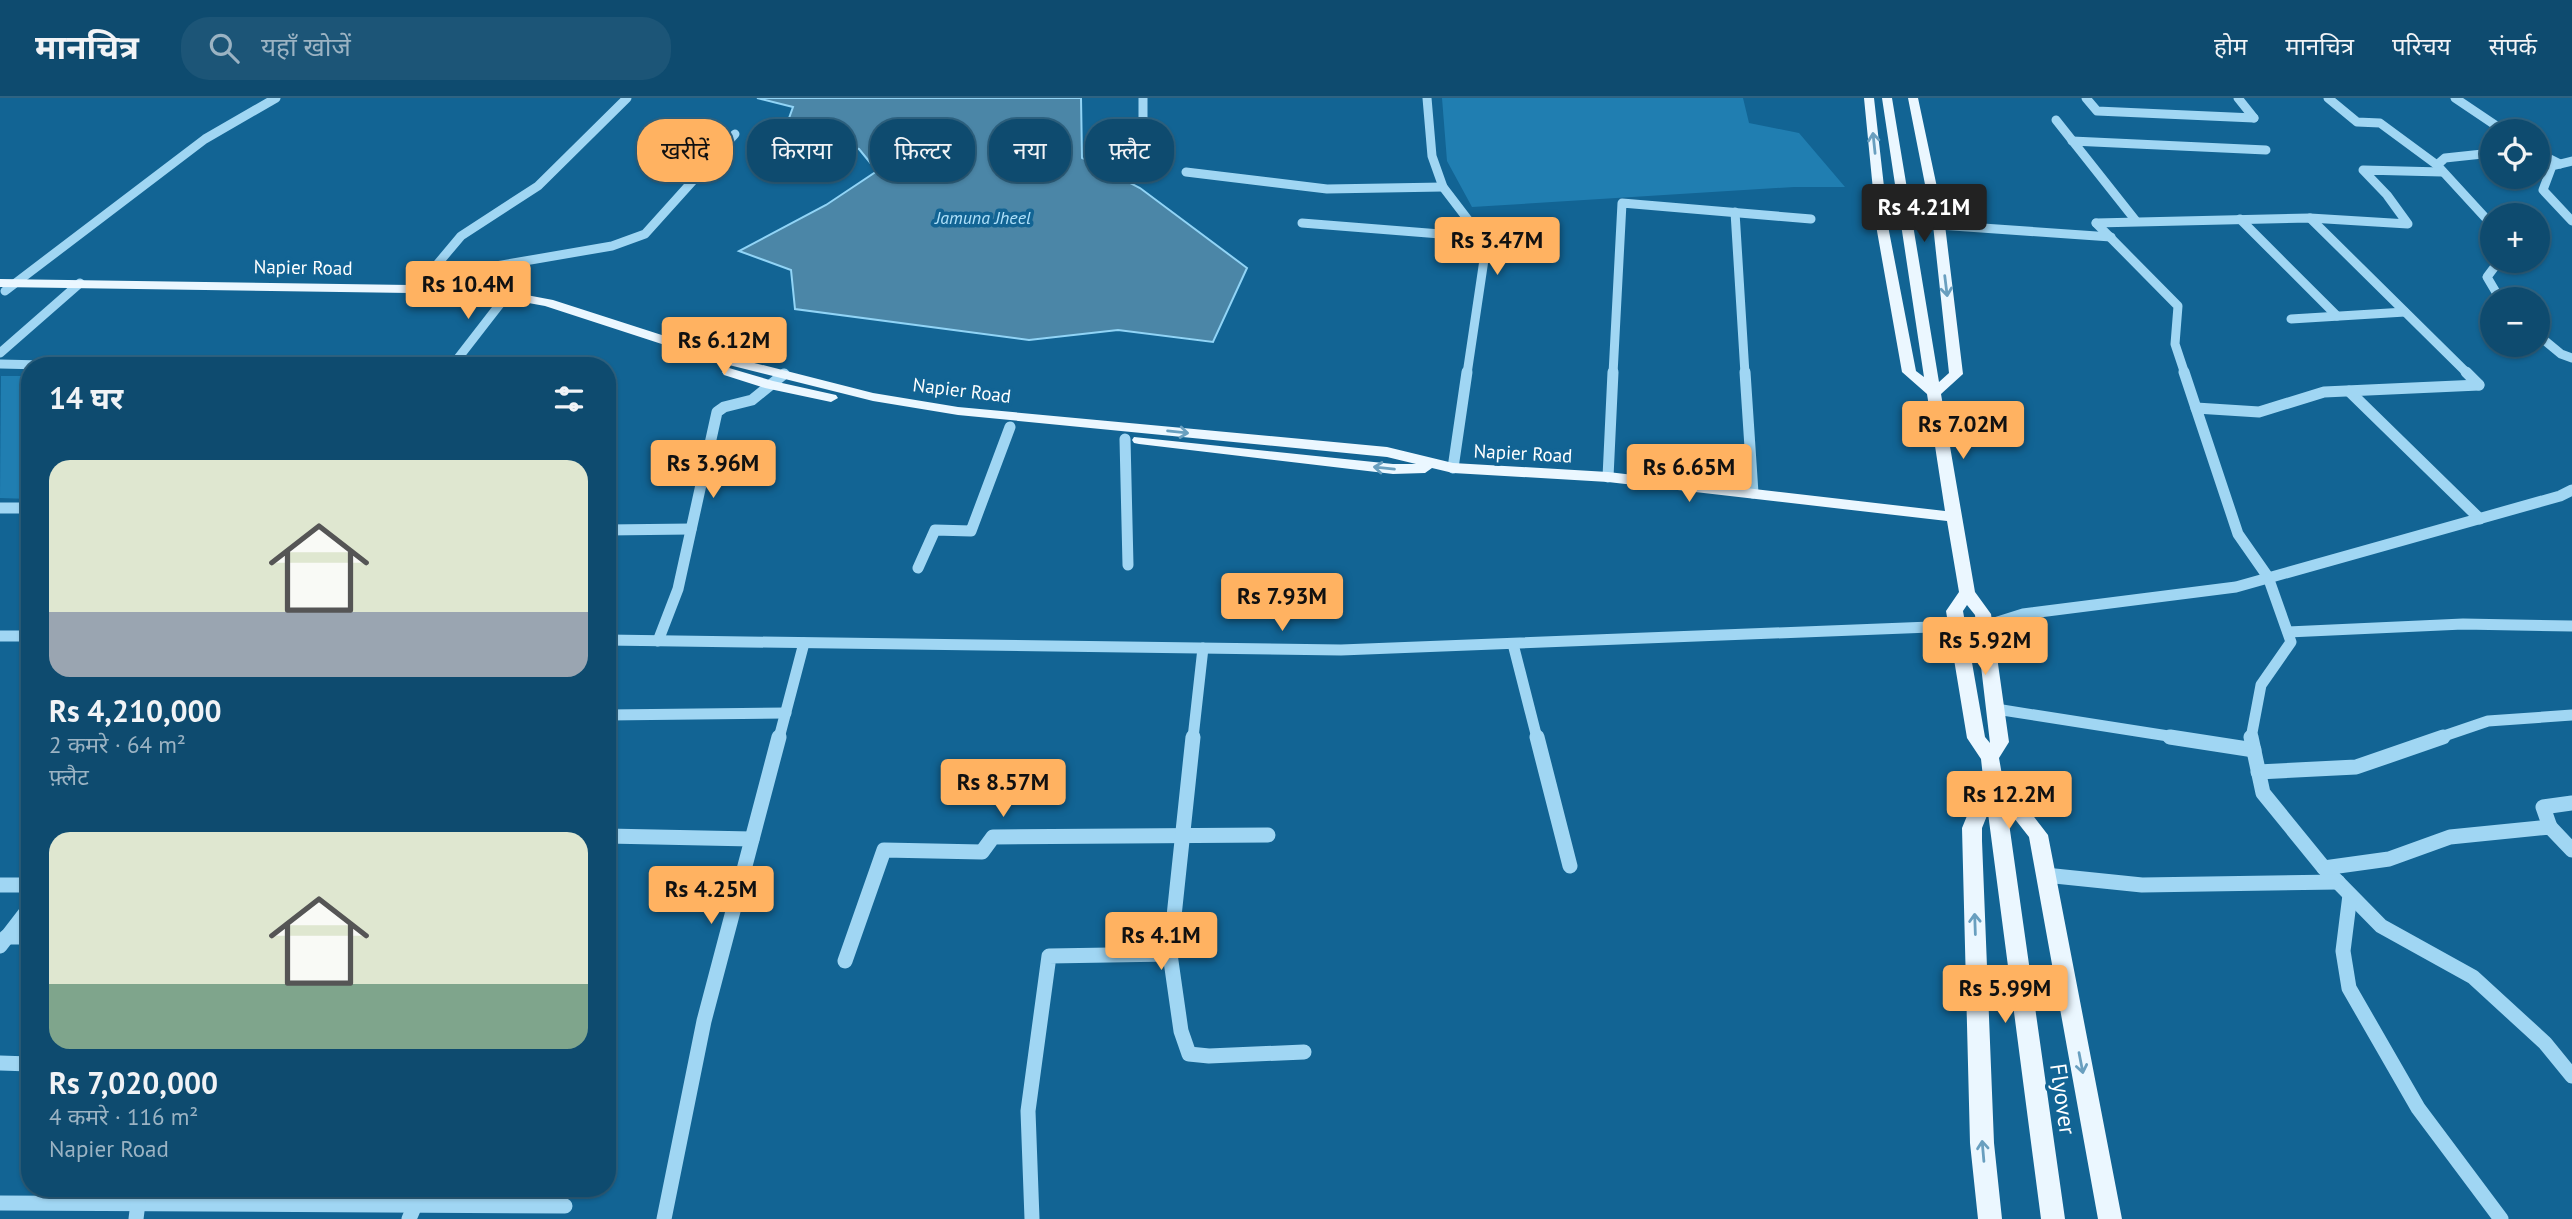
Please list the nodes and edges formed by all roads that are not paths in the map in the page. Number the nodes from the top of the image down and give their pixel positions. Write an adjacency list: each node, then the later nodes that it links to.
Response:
1 (276, 98): 38 (street)
2 (627, 98): 37 (street)
3 (1143, 98): 12 (street)
4 (1427, 98): 24 (street)
5 (1869, 98): 53 (main road, one-way to 5)
6 (1887, 98): 53 (main road)
7 (1913, 98): 33 (main road)
8 (2086, 98): 9 (street)
9 (2238, 98)
10 (2328, 98): 22 (street)
11 (2455, 98): 13 (street)
12 (1143, 119)
13 (2486, 119)
14 (2056, 120): 16 (street)
15 (735, 134): 37 (street)
16 (2072, 141): 17 (street); 30 (street)
17 (2266, 150)
18 (2480, 154): 22 (street)
19 (2550, 159): 21 (street)
20 (2572, 161): 21 (street)
21 (2560, 164): 31 (street)
22 (2439, 168): 26 (street); 27 (street)
23 (1186, 172): 24 (street)
24 (1443, 187): 34 (street)
25 (1735, 212): 28 (street); 58 (street); 60 (street)
26 (2480, 212)
27 (2310, 218): 29 (street); 41 (street)
28 (1811, 219)
29 (2240, 219): 30 (street); 42 (street)
30 (2136, 221): 35 (street)
31 (2572, 221)
32 (1302, 223): 34 (street)
33 (1939, 225): 35 (street); 53 (main road, one-way to 53)
34 (1478, 237): 57 (street)
35 (2111, 237): 54 (street)
36 (80, 283): 37 (main road, Napier Road); 38 (main road, Napier Road); 39 (street)
37 (422, 283): 40 (main road, Napier Road)
38 (5, 287): 39 (main road)
39 (69, 293): 40 (main road); 45 (street)
40 (503, 301): 46 (street); 50 (main road, Napier Road); 51 (main road)
41 (2405, 312): 42 (street); 52 (street)
42 (2337, 316): 43 (street)
43 (2291, 318)
44 (2550, 345): 47 (street)
45 (0, 353)
46 (459, 357)
47 (2572, 358)
48 (0, 365): 49 (street)
49 (21, 365)
50 (784, 374): 51 (street); 57 (main road, Napier Road, one-way to 57)
51 (769, 384): 55 (main road); 65 (street)
52 (2349, 391): 54 (street); 64 (street)
53 (1934, 393): 63 (main road)
54 (2196, 408): 69 (street)
55 (1010, 427): 56 (main road); 68 (street)
56 (1125, 439): 57 (main road, one-way to 56); 67 (street)
57 (1452, 468): 58 (main road, Napier Road)
58 (1608, 477): 60 (main road, Napier Road)
59 (2572, 490): 64 (street)
60 (1753, 493): 63 (main road, Napier Road)
61 (0, 508): 62 (street)
62 (21, 508)
63 (1954, 517): 70 (main road)
64 (2480, 519): 69 (street)
65 (691, 529): 66 (street); 78 (street)
66 (616, 530)
67 (1128, 565)
68 (918, 568)
69 (2268, 578): 72 (street); 74 (street)
70 (1967, 593): 71 (main road); 72 (main road)
71 (1956, 626): 80 (street); 82 (main road)
72 (1985, 626): 83 (main road)
73 (2572, 626): 74 (street)
74 (2288, 632): 88 (street)
75 (0, 636): 76 (street)
76 (21, 636)
77 (616, 640): 78 (street)
78 (658, 641): 79 (street)
79 (804, 643): 81 (street); 85 (street)
80 (1513, 644): 81 (street); 98 (street)
81 (1203, 648): 93 (street)
82 (1964, 669): 83 (main road); 89 (main road)
83 (1991, 674): 84 (main road)
84 (1996, 709): 88 (street); 89 (main road)
85 (786, 713): 86 (street); 96 (street)
86 (616, 715)
87 (2572, 715): 90 (street)
88 (2254, 750): 90 (street)
89 (1992, 768): 100 (main road); 120 (main road, one-way to 89); 121 (main road, Flyover)
90 (2259, 772): 99 (street)
91 (2572, 803): 92 (street)
92 (2550, 827): 97 (street); 99 (street)
93 (1184, 835): 94 (street); 108 (street); 109 (street)
94 (1268, 835)
95 (616, 836): 96 (street)
96 (752, 839): 118 (street)
97 (2572, 850)
98 (1570, 866)
99 (2324, 868): 101 (street)
100 (2045, 875): 101 (street); 122 (main road, one-way to 122)
101 (2338, 882): 104 (street)
102 (0, 885): 103 (street)
103 (21, 885)
104 (2350, 895): 113 (street); 123 (street)
105 (21, 919): 107 (street)
106 (21, 939): 107 (street)
107 (3, 942)
108 (1170, 954): 110 (street); 119 (street)
109 (845, 961)
110 (1304, 1052)
111 (0, 1063): 112 (street)
112 (21, 1064)
113 (2572, 1076)
114 (0, 1203): 116 (street)
115 (565, 1206): 117 (street)
116 (137, 1211): 117 (street)
117 (412, 1212)
118 (664, 1219)
119 (1032, 1219)
120 (1990, 1219)
121 (2053, 1219)
122 (2110, 1219)
123 (2501, 1219)

